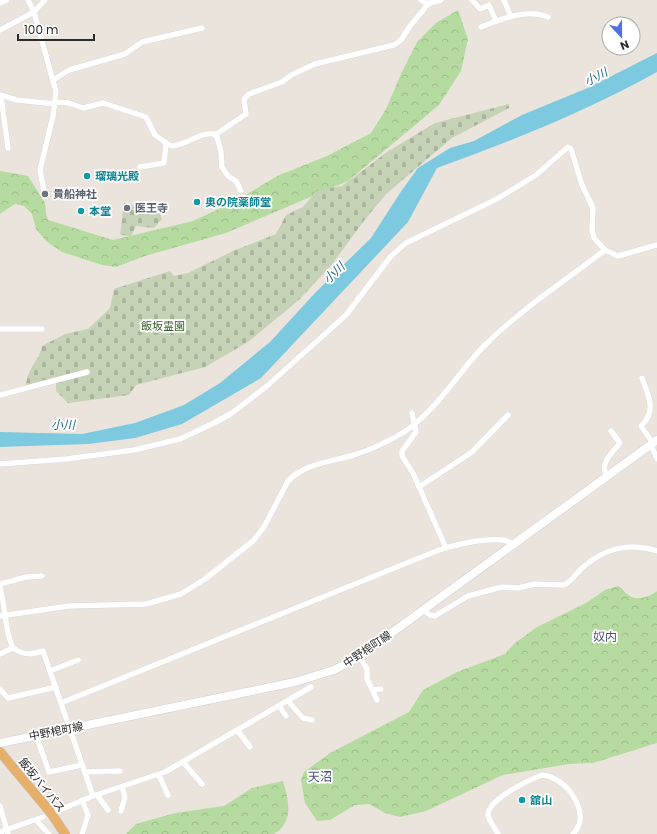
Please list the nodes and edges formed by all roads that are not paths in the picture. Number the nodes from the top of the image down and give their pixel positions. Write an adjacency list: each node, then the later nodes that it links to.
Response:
1 (6, 0): 8 (street)
2 (28, 0): 10 (street)
3 (45, 0): 10 (street)
4 (421, 0): 9 (street)
5 (441, 0): 9 (street)
6 (472, 0): 13 (street)
7 (504, 0): 11 (street)
8 (0, 3)
9 (429, 3): 20 (street)
10 (34, 12): 16 (street); 17 (street)
11 (511, 17): 12 (street); 13 (street)
12 (548, 17)
13 (496, 21): 14 (street)
14 (481, 27)
15 (202, 28): 17 (street)
16 (0, 30)
17 (53, 80): 19 (street)
18 (0, 96): 19 (street); 22 (street)
19 (55, 103): 21 (street); 24 (street)
20 (215, 135): 21 (street); 25 (street)
21 (166, 144): 23 (street)
22 (8, 148)
23 (140, 167)
24 (44, 191)
25 (241, 191)
26 (657, 245): 27 (street)
27 (606, 250): 35 (street); 39 (street)
28 (0, 329): 29 (street)
29 (42, 329)
30 (87, 372): 32 (street)
31 (642, 378): 37 (street)
32 (0, 395)
33 (412, 413): 35 (street)
34 (508, 415): 41 (street)
35 (414, 424): 41 (street); 49 (street)
36 (610, 431): 40 (street)
37 (654, 442): 38 (street); 40 (main road, 中野梍町線)
38 (657, 459)
39 (0, 464)
40 (606, 477): 42 (main road, 中野梍町線)
41 (419, 487): 43 (street)
42 (513, 544): 43 (street); 48 (main road, 中野梍町線)
43 (446, 548): 64 (street)
44 (657, 551): 48 (street)
45 (42, 576): 46 (street)
46 (0, 584)
47 (0, 588): 49 (street)
48 (423, 610): 52 (main road, 中野梍町線)
49 (3, 615): 50 (street)
50 (13, 648): 51 (street); 54 (street)
51 (0, 654)
52 (359, 656): 55 (main road, 中野梍町線); 60 (street)
53 (78, 660): 54 (street)
54 (50, 671): 56 (street)
55 (299, 680): 61 (street); 68 (main road, 中野梍町線)
56 (56, 687): 58 (street); 64 (street)
57 (311, 687): 61 (street)
58 (0, 689)
59 (381, 689): 60 (street)
60 (372, 690): 62 (street)
61 (304, 692): 63 (street)
62 (377, 700)
63 (288, 701): 65 (street); 67 (street)
64 (61, 704): 68 (street)
65 (279, 706): 66 (street); 69 (street)
66 (286, 716)
67 (312, 720)
68 (70, 728): 70 (main road, 中野梍町線); 75 (street)
69 (238, 731): 72 (street); 74 (street)
70 (36, 735): 71 (main road, 中野梍町線); 75 (street)
71 (0, 743)
72 (250, 747)
73 (0, 752): 93 (highway, 飯坂バイパス)
74 (183, 762): 78 (street); 79 (street)
75 (82, 765): 77 (street)
76 (120, 771): 77 (street)
77 (85, 772): 81 (street)
78 (159, 775): 80 (street); 82 (street)
79 (202, 784)
80 (122, 787): 81 (street); 86 (street)
81 (95, 795): 83 (street); 85 (street)
82 (168, 796)
83 (82, 800): 87 (street); 94 (street)
84 (0, 806): 91 (street)
85 (108, 810)
86 (121, 811)
87 (55, 812)
88 (43, 817): 89 (street)
89 (36, 820): 91 (street); 92 (street)
90 (0, 832): 91 (street)
91 (8, 832)
92 (49, 834)
93 (65, 834)
94 (82, 834)
95 (498, 834): 96 (street)
96 (574, 834)

